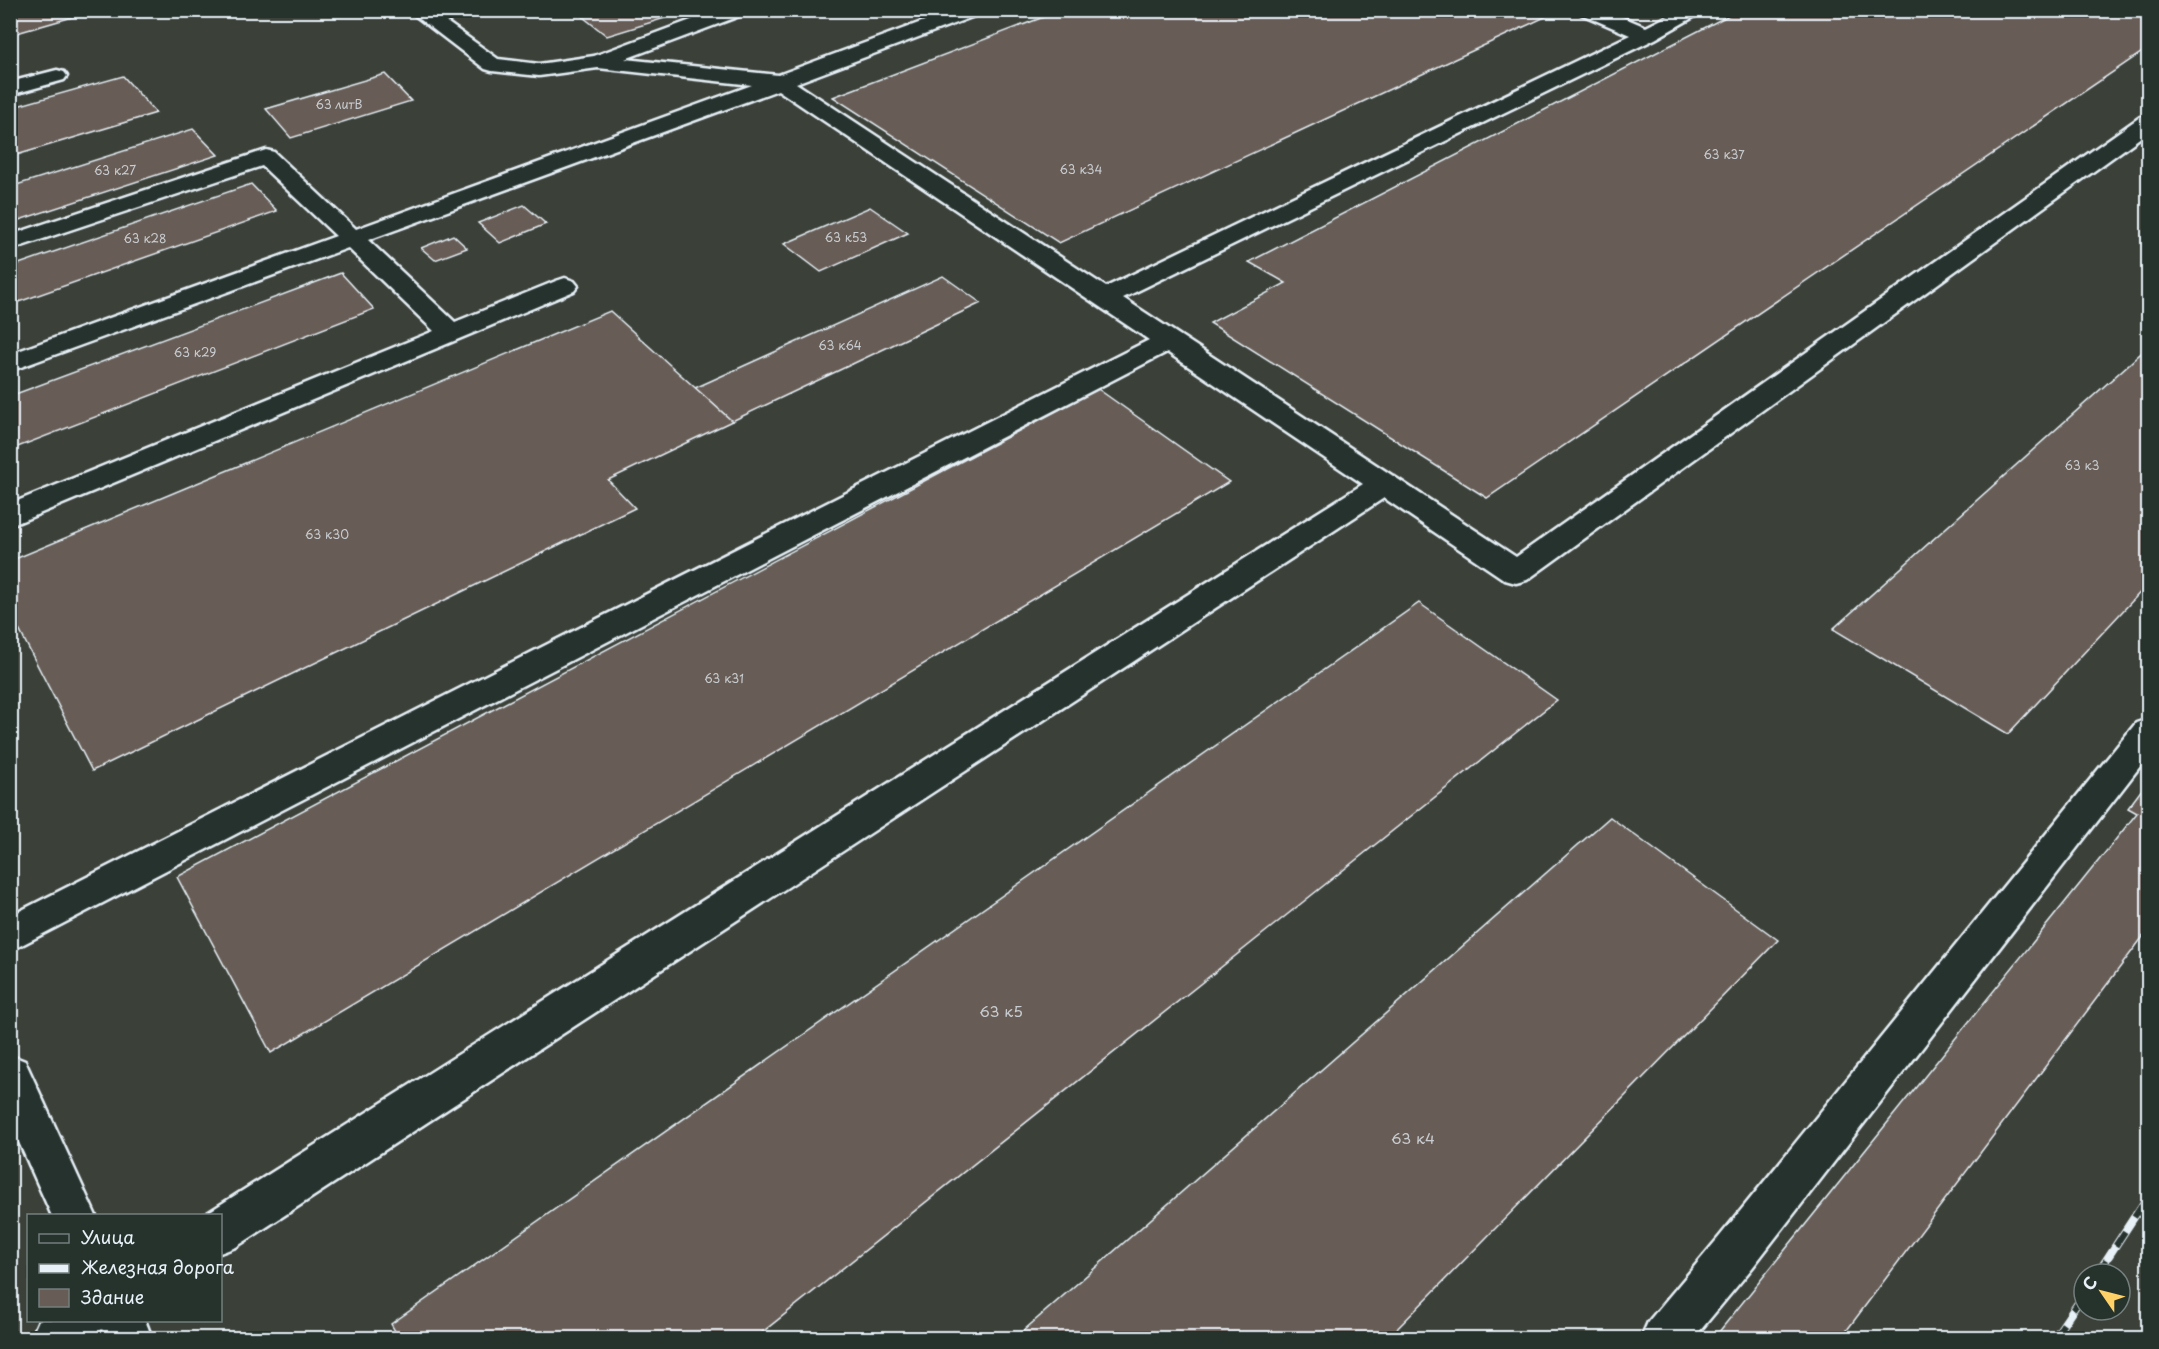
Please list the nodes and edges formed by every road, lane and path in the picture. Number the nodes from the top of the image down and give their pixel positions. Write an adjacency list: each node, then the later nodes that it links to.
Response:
1 (417, 10): 7 (lane)
2 (738, 10): 7 (lane)
3 (973, 10): 9 (lane)
4 (1588, 10): 6 (lane)
5 (1697, 10): 6 (lane)
6 (1648, 35): 15 (lane)
7 (598, 62): 9 (lane)
8 (57, 76): 10 (lane)
9 (780, 82): 12 (lane); 15 (lane)
10 (10, 89)
11 (2148, 122): 19 (lane)
12 (353, 238): 13 (lane); 16 (lane); 18 (lane)
13 (10, 243)
14 (565, 286): 16 (lane)
15 (1106, 297): 17 (lane)
16 (452, 333): 20 (lane)
17 (1169, 340): 19 (lane); 22 (lane)
18 (10, 363)
19 (1383, 485): 25 (lane)
20 (10, 516)
21 (2148, 732): 30 (lane)
22 (10, 935)
23 (10, 1074): 24 (lane)
24 (74, 1214)
25 (222, 1230)
26 (79, 1322): 28 (lane)
27 (122, 1322): 29 (lane)
28 (54, 1338)
29 (129, 1338)
30 (1664, 1338)

